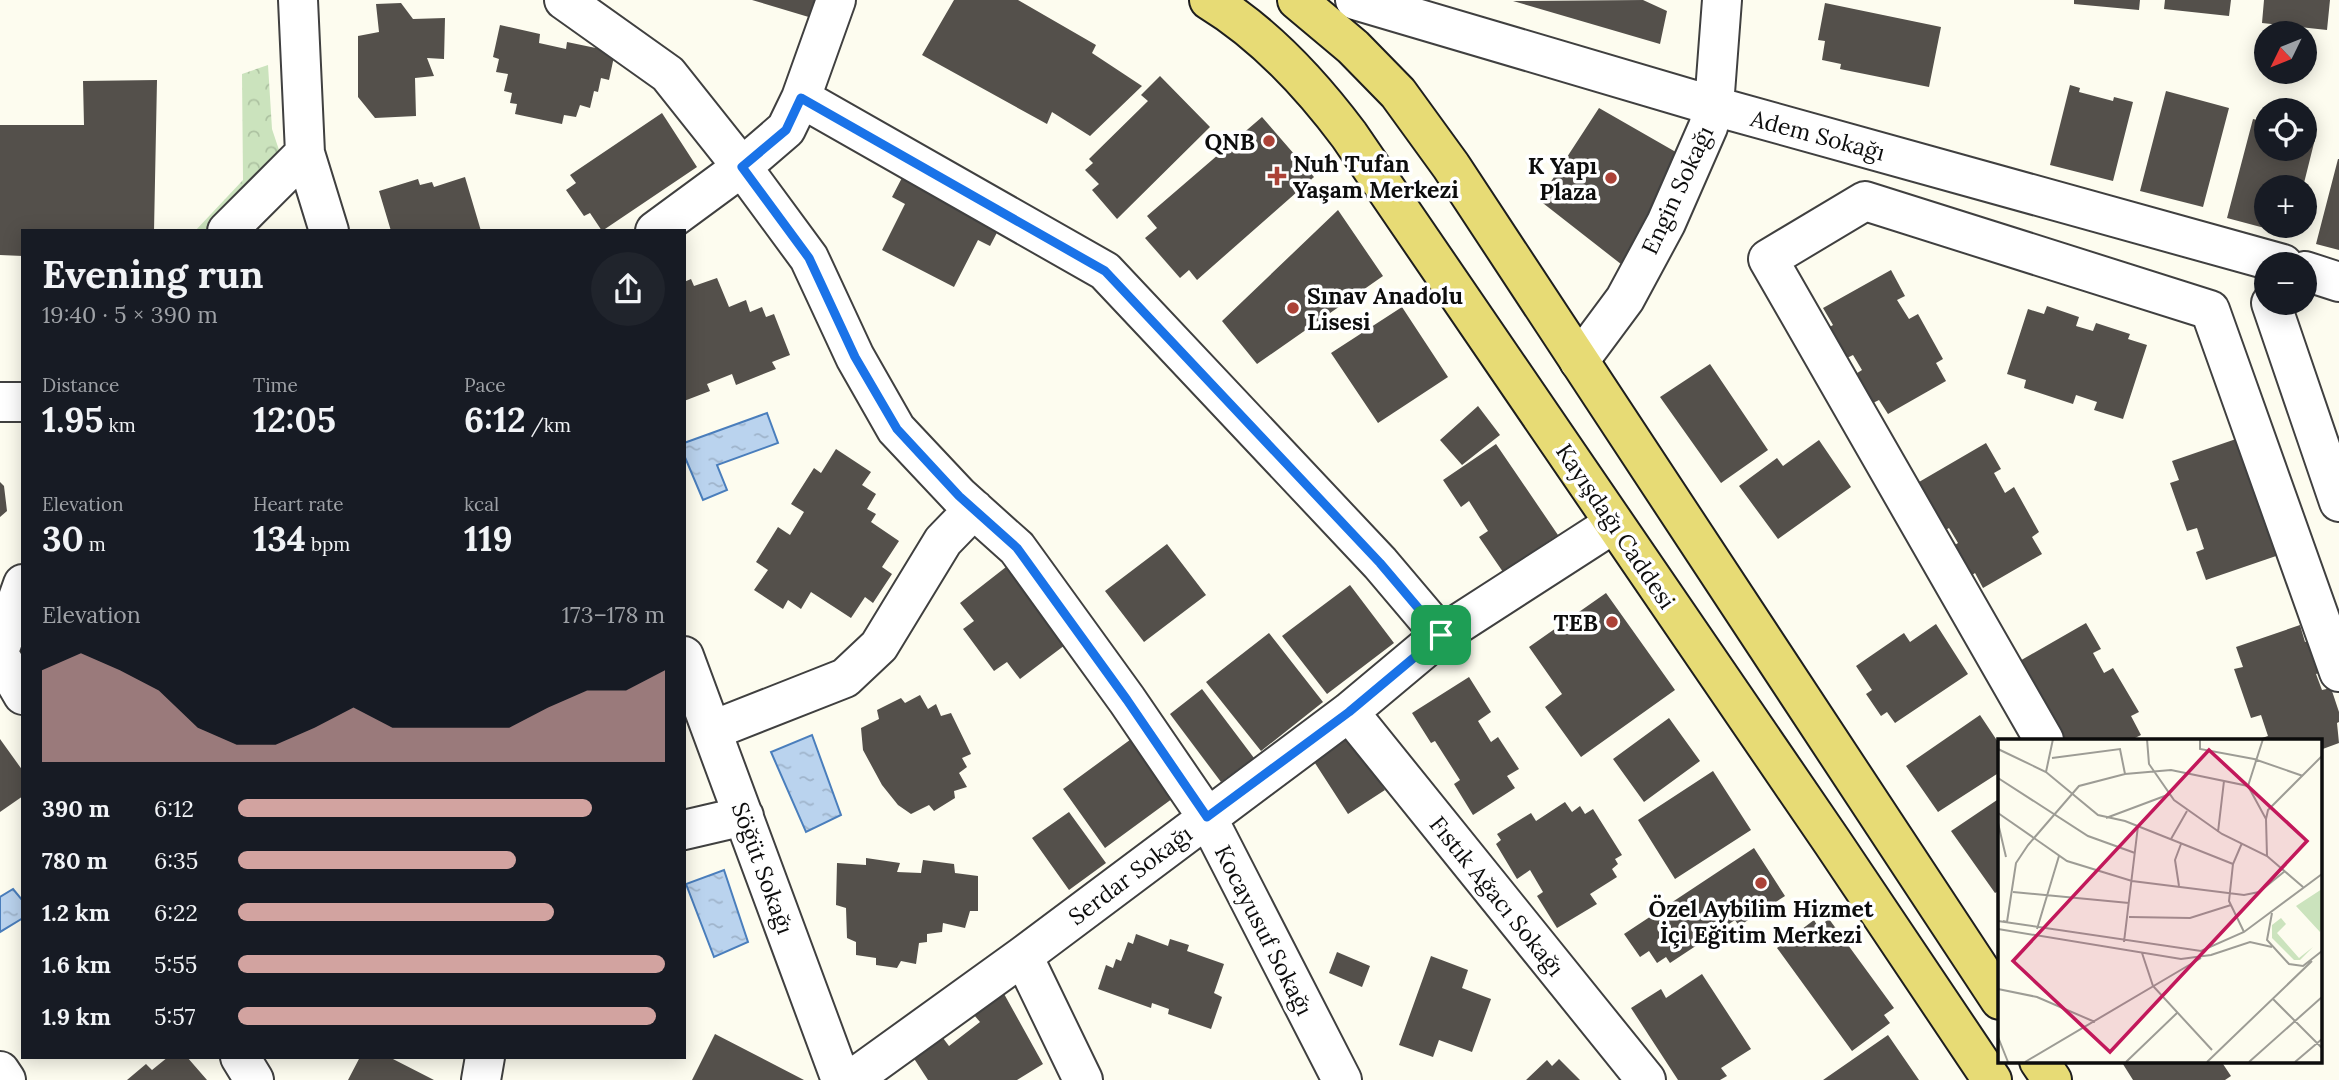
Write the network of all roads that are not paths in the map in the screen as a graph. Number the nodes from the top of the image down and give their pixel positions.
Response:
1 (298, 0) edge
2 (564, 0) edge
3 (836, 0) edge
4 (1209, 0) edge
5 (1297, 0) edge
6 (1355, 0) edge
7 (1722, 0) edge
8 (801, 98) junction
9 (1714, 106) junction
10 (305, 153) junction
11 (742, 167) junction
12 (229, 229) edge
13 (328, 229) edge
14 (658, 229) edge
15 (2254, 255) edge
16 (2317, 275) edge
17 (2339, 282) edge
18 (2275, 315) edge
19 (1579, 361) junction
20 (0, 402) edge
21 (21, 402) edge
22 (2339, 502) edge
23 (974, 509) junction
24 (1614, 524) junction
25 (21, 590) edge
26 (1441, 635) junction
27 (0, 649) edge
28 (0, 656) edge
29 (686, 661) edge
30 (2339, 672) edge
31 (21, 692) edge
32 (1349, 712) junction
33 (713, 730) junction
34 (2043, 739) edge
35 (744, 816) junction
36 (1207, 817) junction
37 (686, 830) edge
38 (1023, 956) junction
39 (1998, 997) edge
40 (241, 1059) edge
41 (2040, 1062) edge
42 (0, 1071) edge
43 (6, 1080) edge
44 (254, 1080) edge
45 (841, 1080) edge
46 (851, 1080) edge
47 (1083, 1080) edge
48 (1342, 1080) edge
49 (1646, 1080) edge
50 (1992, 1080) edge
51 (2052, 1080) edge

1 - 10 street
2 - 11 street, Kocayusuf Sokağı
3 - 8 street
4 - 24 main road, Kayışdağı Caddesi
5 - 19 main road
6 - 9 street, Adem Sokağı
7 - 9 street, Engin Sokağı
8 - 11 street
8 - 26 street
9 - 15 street, Adem Sokağı
9 - 19 street, Engin Sokağı
10 - 12 street
10 - 13 street
11 - 14 street
11 - 23 street, Kocayusuf Sokağı
16 - 17 street
18 - 22 street
19 - 39 main road
20 - 21 street
23 - 33 street
23 - 36 street, Kocayusuf Sokağı
24 - 26 street, Serdar Sokağı
24 - 50 main road, Kayışdağı Caddesi
25 - 27 street
26 - 32 street, Serdar Sokağı
28 - 31 street
29 - 33 street, Söğüt Sokağı
30 - 34 street
32 - 36 street, Serdar Sokağı
32 - 49 street, Fıstık Ağacı Sokağı
33 - 35 street, Söğüt Sokağı
35 - 37 street
35 - 45 street, Söğüt Sokağı
36 - 38 street, Serdar Sokağı
36 - 48 street, Kocayusuf Sokağı
38 - 46 street, Serdar Sokağı
38 - 47 street
40 - 44 street
41 - 51 main road
42 - 43 street

